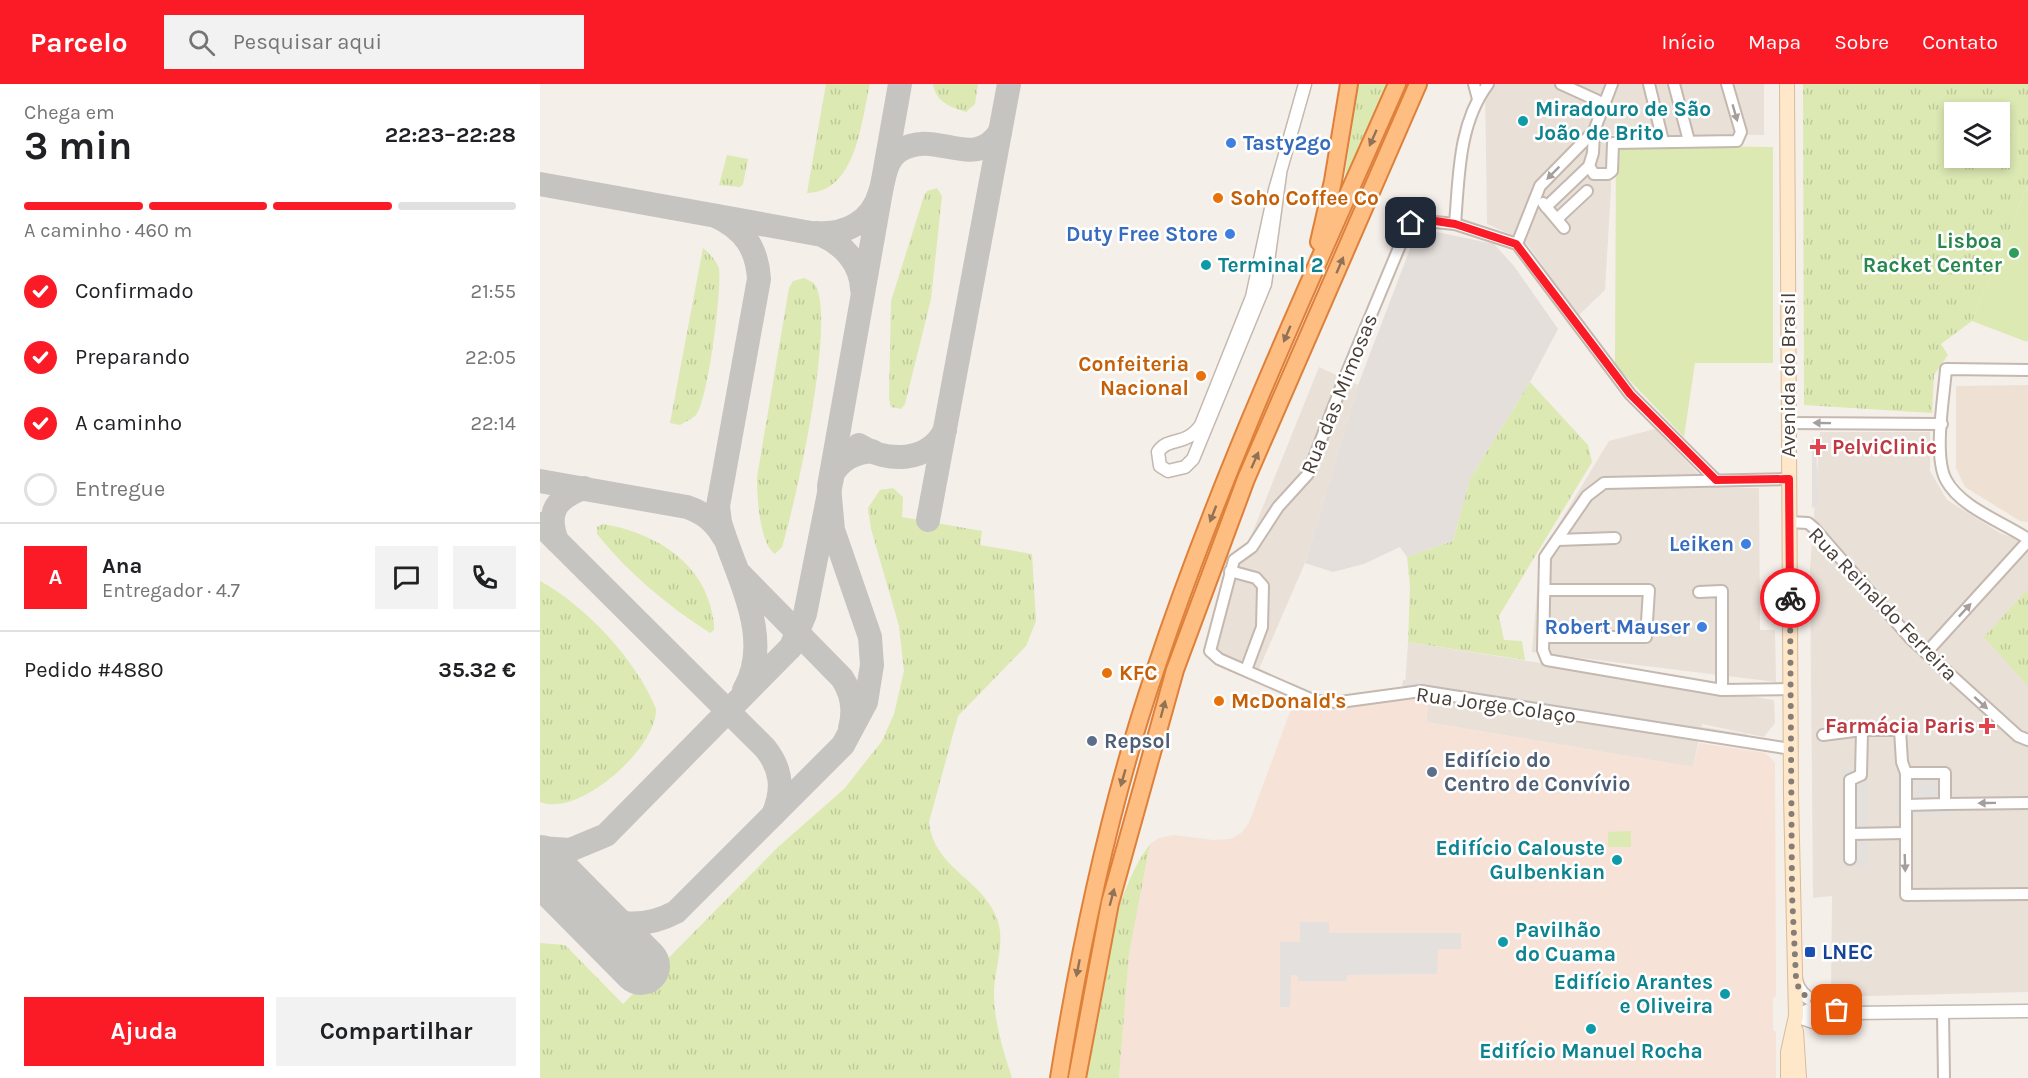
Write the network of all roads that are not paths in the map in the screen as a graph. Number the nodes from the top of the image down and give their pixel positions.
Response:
1 (1305, 84) edge
2 (1349, 84) edge
3 (1397, 84) edge
4 (1418, 84) edge
5 (1474, 84) edge
6 (1488, 84) edge
7 (1561, 84) edge
8 (1612, 84) edge
9 (1649, 84) edge
10 (1674, 84) edge
11 (1727, 84) edge
12 (1787, 84) edge
13 (1478, 99) junction
14 (1605, 104) junction
15 (1594, 132) junction
16 (1663, 141) junction
17 (1689, 141) junction
18 (1589, 166) junction
19 (1280, 174) junction
20 (1587, 191) dead end
21 (1535, 195) junction
22 (1546, 207) junction
23 (1455, 224) junction
24 (1516, 244) junction
25 (1310, 280) junction
26 (2028, 370) edge
27 (1789, 423) junction
28 (1942, 424) junction
29 (1173, 443) junction
30 (1178, 469) junction
31 (1789, 479) junction
32 (1716, 480) junction
33 (1789, 522) junction
34 (1615, 538) dead end
35 (1557, 540) junction
36 (2028, 540) edge
37 (1230, 571) junction
38 (1545, 590) junction
39 (1699, 592) dead end
40 (1544, 637) junction
41 (1926, 653) junction
42 (1211, 654) joint
43 (1246, 670) junction
44 (1790, 689) junction
45 (1722, 690) junction
46 (1862, 730) junction
47 (1823, 735) dead end
48 (2028, 740) edge
49 (1791, 750) junction
50 (1906, 774) junction
51 (2028, 803) edge
52 (1945, 804) junction
53 (1906, 805) junction
54 (1904, 832) junction
55 (1851, 834) junction
56 (1850, 859) dead end
57 (2028, 894) edge
58 (1796, 978) junction
59 (1837, 1010) junction
60 (2028, 1011) edge
61 (1942, 1012) junction
62 (1850, 1013) junction
63 (1796, 1021) junction
64 (1059, 1078) edge
65 (1077, 1078) edge
66 (1788, 1078) edge
67 (1799, 1078) edge
68 (1944, 1078) edge

1 - 19 street
2 - 25 highway
3 -> 25 highway
65 -> 4 highway
5 - 13 street
6 - 13 street
7 - 14 street
8 - 14 street
9 - 16 street
10 - 17 street
11 -> 17 street
12 - 27 main road, Avenida do Brasil
13 - 23 street
14 - 15 street
15 - 18 street
15 -> 21 street
16 - 17 street
16 - 18 street
18 - 22 street
19 - 29 street
19 - 30 street
20 - 22 street
21 - 22 street
21 - 24 street
23 - 24 street
23 - 37 street, Rua das Mimosas
24 - 32 street
25 -> 64 highway
26 - 28 street
28 -> 27 street
27 - 31 main road, Avenida do Brasil
28 - 36 street
29 - 30 street
29 - 30 street
31 - 32 street
31 - 33 main road, Avenida do Brasil
32 - 35 street
33 - 41 street, Rua Reinaldo Ferreira
33 - 44 main road, Avenida do Brasil
34 - 35 street
35 - 38 street
41 -> 36 street
37 - 42 street, Rua das Mimosas
37 - 43 street
38 - 40 street
38 - 40 street
39 - 45 street
40 - 45 street
41 -> 48 street, Rua Reinaldo Ferreira
42 - 43 street, Rua Jorge Colaço
43 - 49 street, Rua Jorge Colaço
44 - 45 street
44 - 49 main road, Avenida do Brasil
46 - 47 street
46 - 50 street
46 - 55 street
49 - 58 main road, Avenida do Brasil
50 - 52 street
50 - 53 street
51 -> 52 street
52 - 53 street
53 - 54 street
54 - 55 street
54 -> 57 street
55 - 56 street
58 - 59 street
58 - 63 main road, Avenida do Brasil
59 - 62 street
59 - 63 street
60 - 61 street
61 - 62 street
61 - 68 street
62 - 63 street
63 - 66 main road, Avenida do Brasil
63 - 67 main road, Avenida do Brasil

